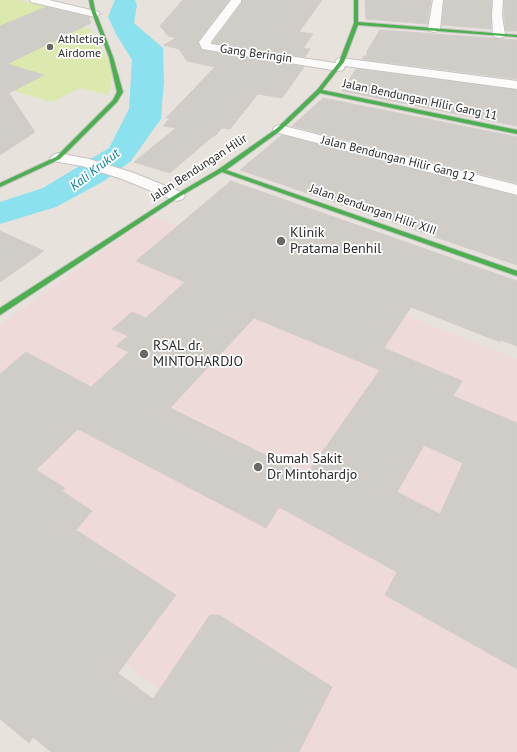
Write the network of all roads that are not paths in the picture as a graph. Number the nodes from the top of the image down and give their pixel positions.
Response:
1 (36, 0) edge
2 (91, 0) edge
3 (236, 0) edge
4 (356, 0) edge
5 (438, 0) edge
6 (498, 0) edge
7 (95, 14) junction
8 (356, 23) junction
9 (434, 29) junction
10 (500, 35) junction
11 (517, 36) edge
12 (340, 64) junction
13 (517, 85) edge
14 (319, 91) junction
15 (280, 129) junction
16 (517, 132) edge
17 (58, 158) junction
18 (221, 170) junction
19 (0, 185) edge
20 (517, 190) edge
21 (177, 196) junction
22 (517, 274) edge
23 (0, 312) edge

1 - 7 street
2 - 7 street
3 - 12 street, Gang Beringin
4 - 8 street, Jalan Bendungan Hilir
5 - 9 street
6 - 10 street
7 - 17 street
8 - 9 street
8 - 12 street, Jalan Bendungan Hilir
9 - 10 street
10 - 11 street
12 - 13 street
12 - 14 street, Jalan Bendungan Hilir
14 - 15 street, Jalan Bendungan Hilir
14 - 16 street, Jalan Bendungan Hilir Gang 11
15 - 18 street, Jalan Bendungan Hilir
15 - 20 street, Jalan Bendungan Hilir Gang 12
17 - 19 street
17 - 21 street
18 - 21 street, Jalan Bendungan Hilir
18 - 22 street, Jalan Bendungan Hilir XIII
21 - 23 street, Jalan Bendungan Hilir

